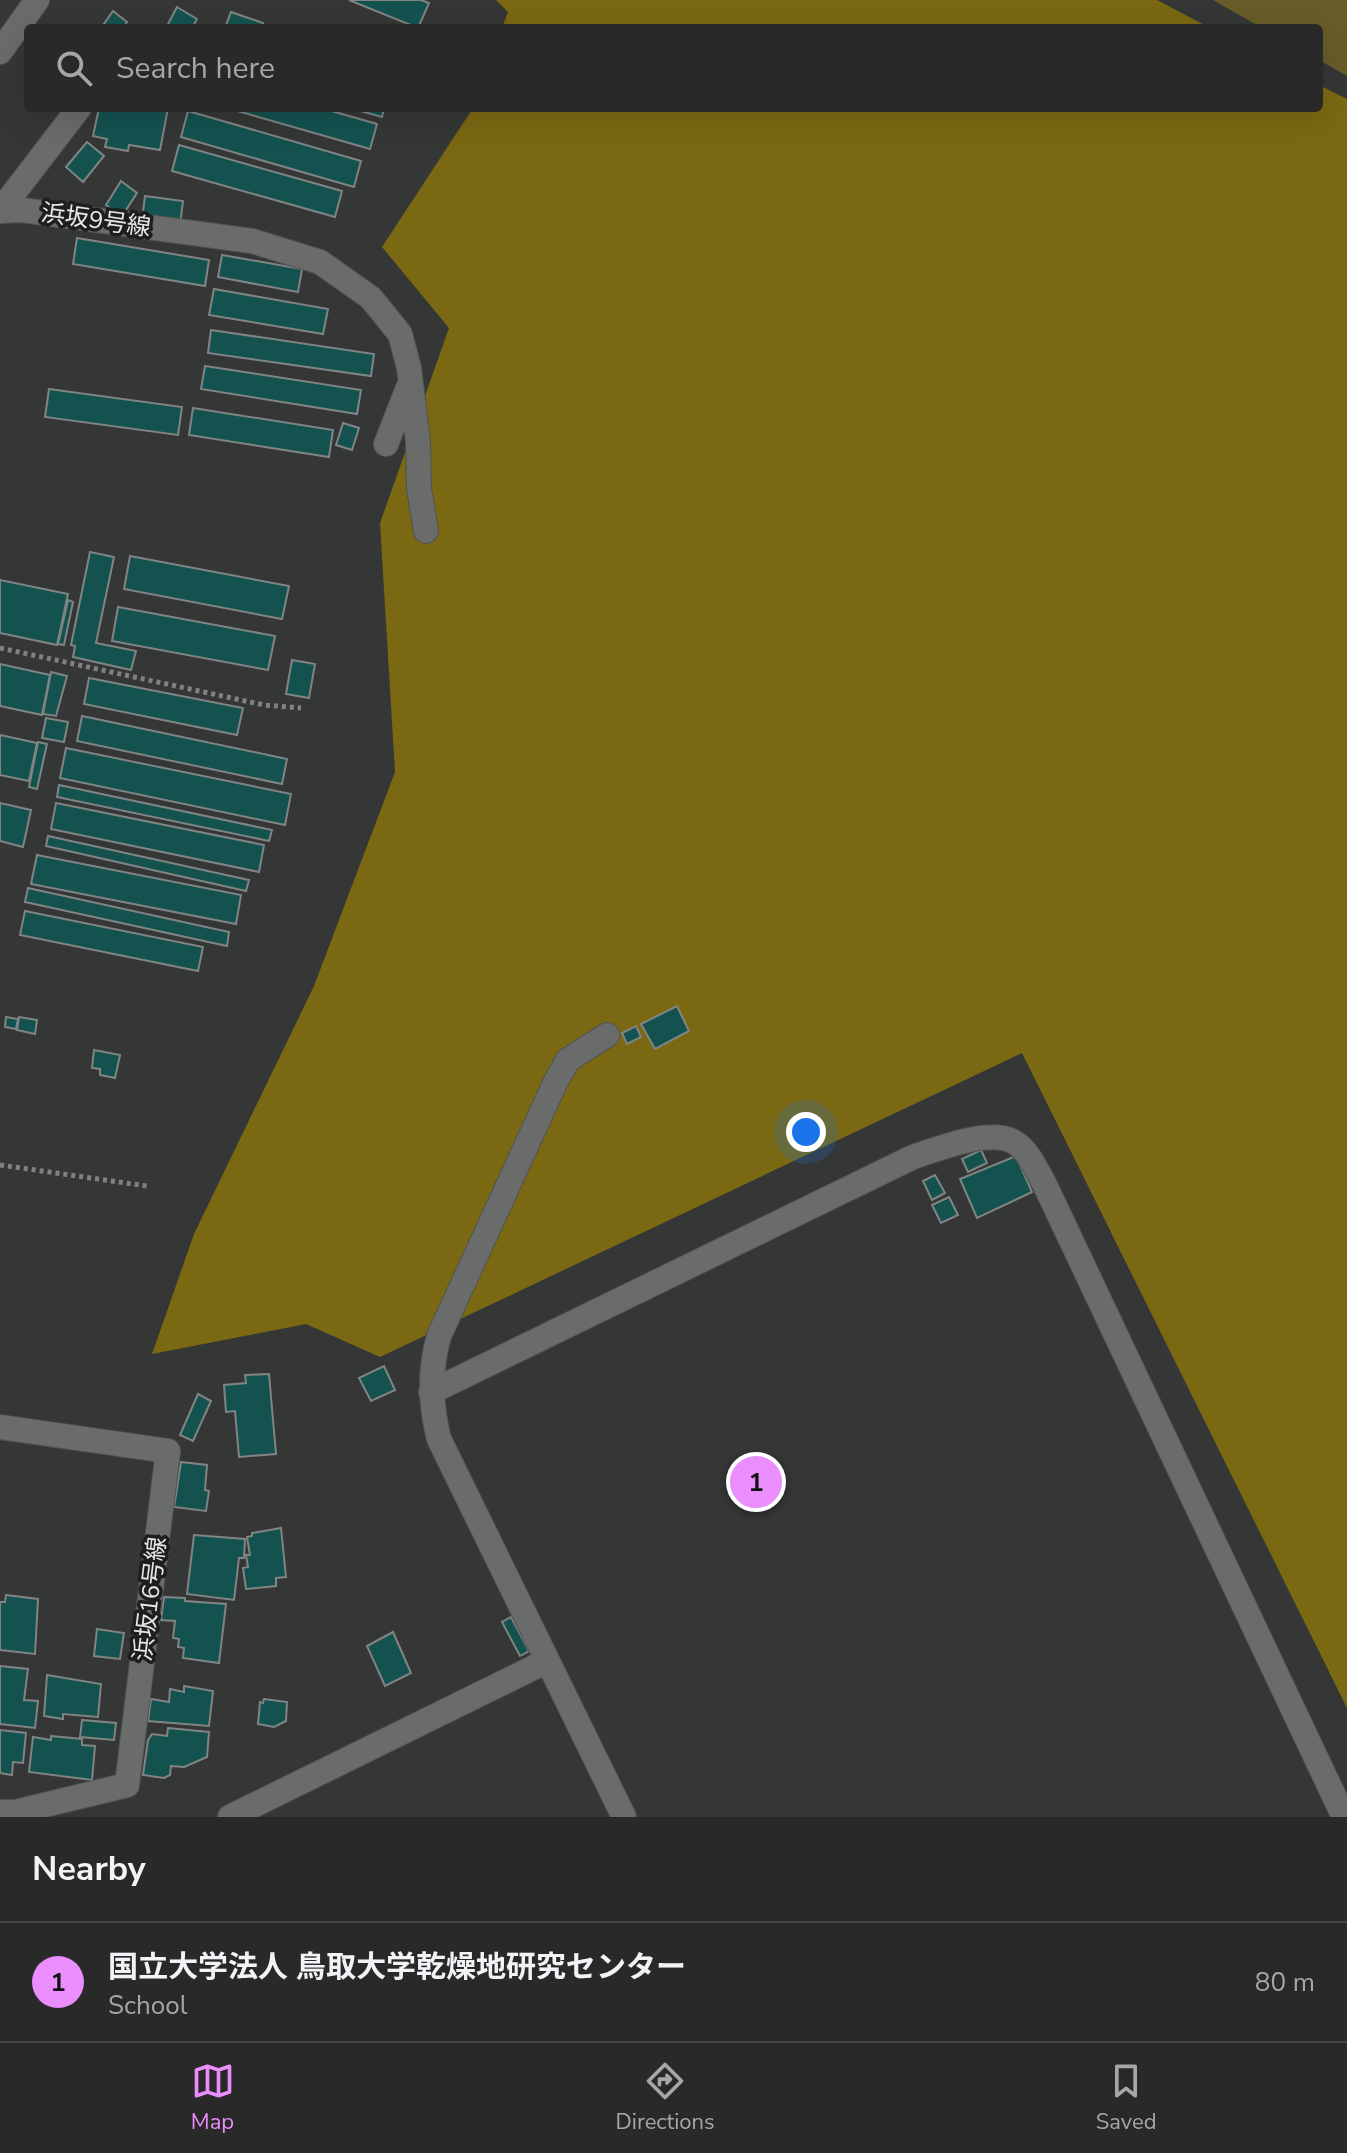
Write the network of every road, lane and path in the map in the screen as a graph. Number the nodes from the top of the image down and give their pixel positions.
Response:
1 (37, 0) edge
2 (0, 52) edge
3 (76, 112) edge
4 (0, 211) edge
5 (410, 385) junction
6 (386, 444) dead end
7 (426, 531) dead end
8 (0, 648) edge
9 (301, 708) dead end
10 (607, 1035) dead end
11 (0, 1165) edge
12 (147, 1186) dead end
13 (431, 1392) junction
14 (0, 1427) edge
15 (547, 1661) junction
16 (0, 1812) edge
17 (230, 1817) edge
18 (624, 1817) edge
19 (1344, 1817) edge

1 - 2 street
3 - 4 street
4 - 5 street, 浜坂9号線
5 - 6 street
5 - 7 street, 浜坂9号線
8 - 9 path
10 - 13 street
11 - 12 path
13 - 15 street
13 - 19 street
14 - 16 street, 浜坂16号線
15 - 17 street
15 - 18 street

